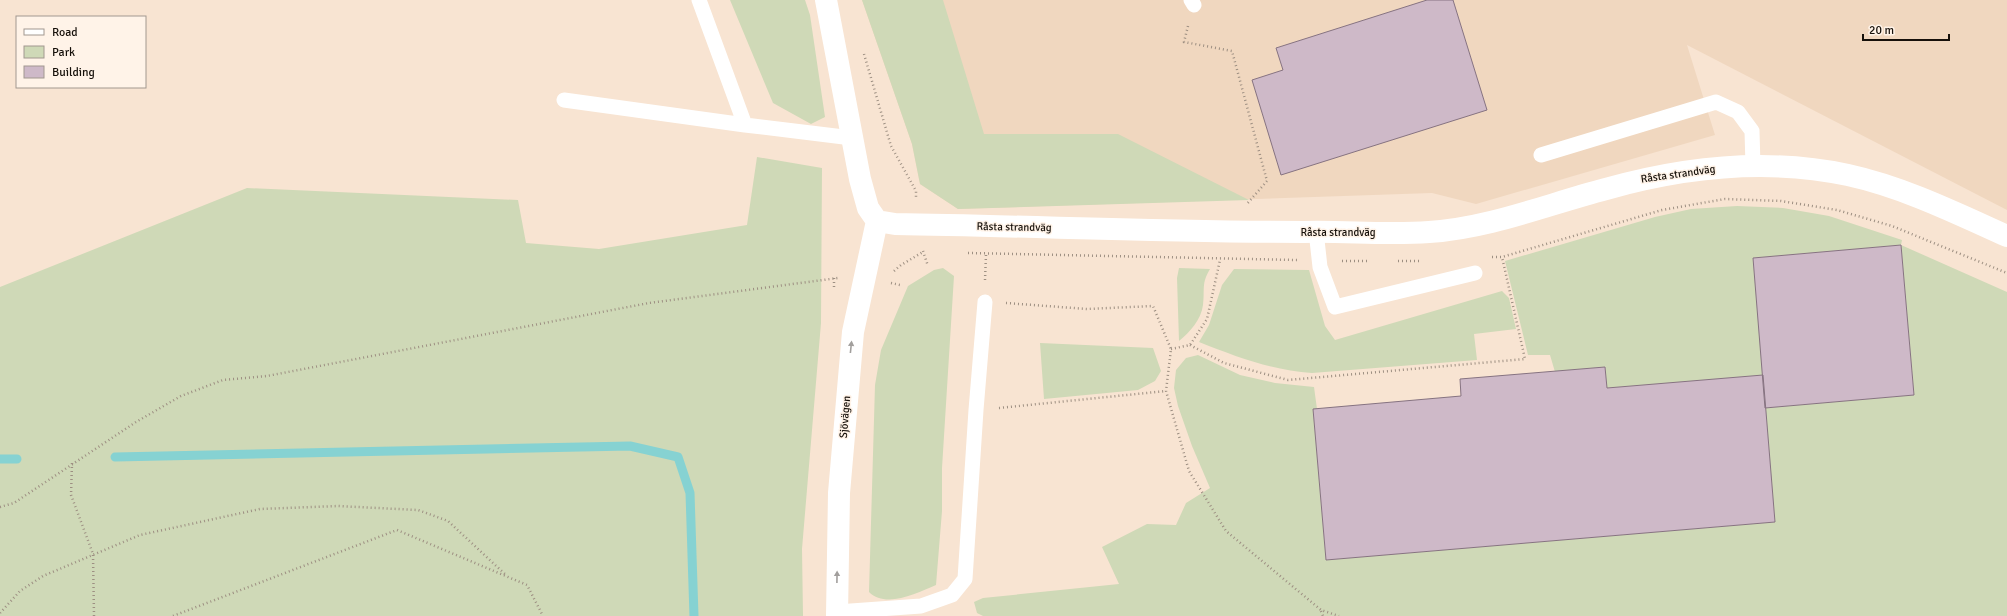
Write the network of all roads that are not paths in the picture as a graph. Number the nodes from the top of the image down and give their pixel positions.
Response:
1 (699, 0) edge
2 (826, 0) edge
3 (564, 100) dead end
4 (745, 125) junction
5 (852, 138) junction
6 (1541, 154) dead end
7 (1753, 166) junction
8 (877, 221) junction
9 (1316, 232) junction
10 (2007, 236) edge
11 (1475, 273) dead end
12 (985, 302) road end
13 (837, 614) edge

1 - 4 lane
2 - 5 street
3 - 4 lane
4 - 5 lane
5 - 8 street
6 - 7 lane
7 - 9 street, Råsta strandväg
7 - 10 street, Råsta strandväg
8 - 9 street, Råsta strandväg
13 -> 8 street, Sjövägen
9 - 11 lane
12 - 13 lane

